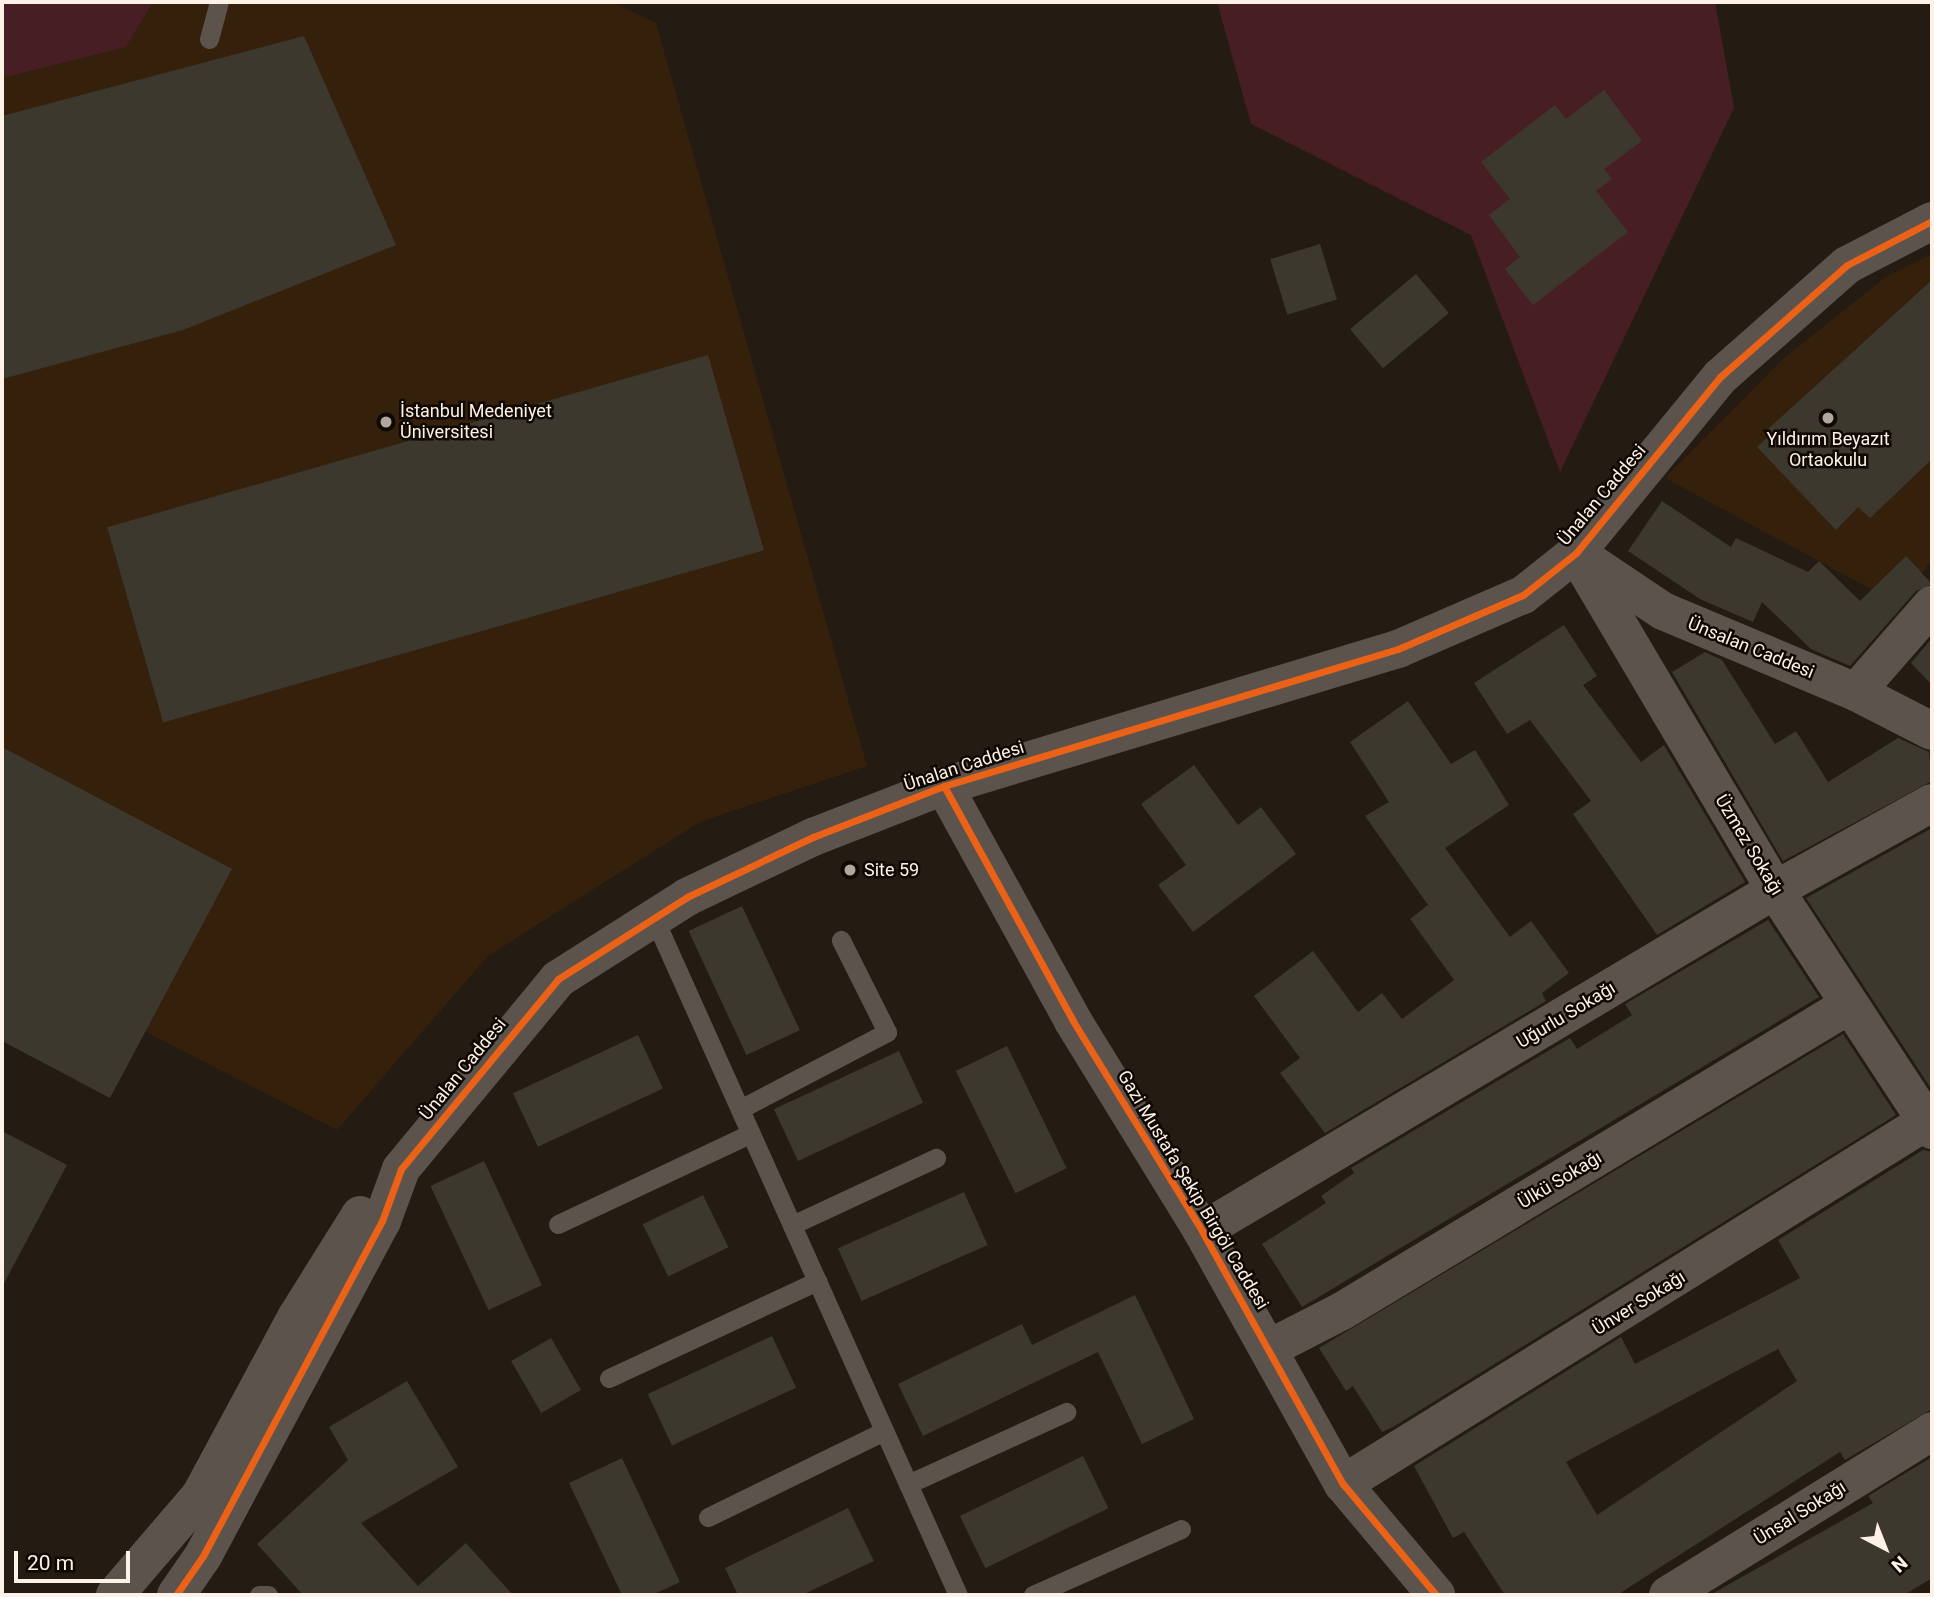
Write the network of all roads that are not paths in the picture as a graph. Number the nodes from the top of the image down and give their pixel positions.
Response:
1 (219, 2) edge
2 (209, 39) dead end
3 (1932, 221) edge
4 (1576, 553) junction
5 (1932, 606) edge
6 (1856, 692) junction
7 (1932, 731) edge
8 (944, 786) junction
9 (1932, 803) edge
10 (1775, 890) junction
11 (654, 918) junction
12 (841, 940) dead end
13 (1849, 1005) junction
14 (740, 1109) junction
15 (1930, 1123) edge
16 (751, 1133) junction
17 (936, 1158) dead end
18 (401, 1169) junction
19 (558, 1224) dead end
20 (792, 1225) junction
21 (1202, 1231) junction
22 (817, 1280) junction
23 (1268, 1349) junction
24 (609, 1378) dead end
25 (1066, 1412) dead end
26 (884, 1431) junction
27 (1932, 1431) edge
28 (908, 1484) junction
29 (1343, 1484) junction
30 (708, 1517) dead end
31 (1181, 1529) dead end
32 (115, 1595) edge
33 (176, 1595) edge
34 (259, 1595) edge
35 (268, 1595) edge
36 (958, 1595) edge
37 (1033, 1595) edge
38 (1436, 1595) edge
39 (1668, 1595) edge

1 - 2 lane
3 - 4 street, Ünalan Caddesi
4 - 6 street, Ünsalan Caddesi
4 - 8 street, Ünalan Caddesi
4 - 10 street, Üzmez Sokağı
5 - 6 street
6 - 7 street, Ünsalan Caddesi
8 - 11 street, Ünalan Caddesi
8 - 21 street, Gazi Mustafa Şekip Birgöl Caddesi
9 - 10 street, Uğurlu Sokağı
10 - 13 street, Üzmez Sokağı
10 - 21 street, Uğurlu Sokağı
11 - 14 lane
11 - 18 street, Ünalan Caddesi
12 - 14 lane
13 - 15 street, Üzmez Sokağı
13 - 23 street, Ülkü Sokağı
14 - 16 lane
15 - 29 street, Ünver Sokağı
16 - 19 lane
16 - 20 lane
17 - 20 lane
18 - 32 street
18 - 33 street, Ünalan Caddesi
20 - 22 lane
21 - 23 street, Gazi Mustafa Şekip Birgöl Caddesi
22 - 24 lane
22 - 26 lane
23 - 29 street, Gazi Mustafa Şekip Birgöl Caddesi
25 - 28 lane
26 - 28 lane
26 - 30 lane
27 - 39 street, Ünsal Sokağı
28 - 36 lane
29 - 38 street, Gazi Mustafa Şekip Birgöl Caddesi
31 - 37 lane
34 - 35 lane

